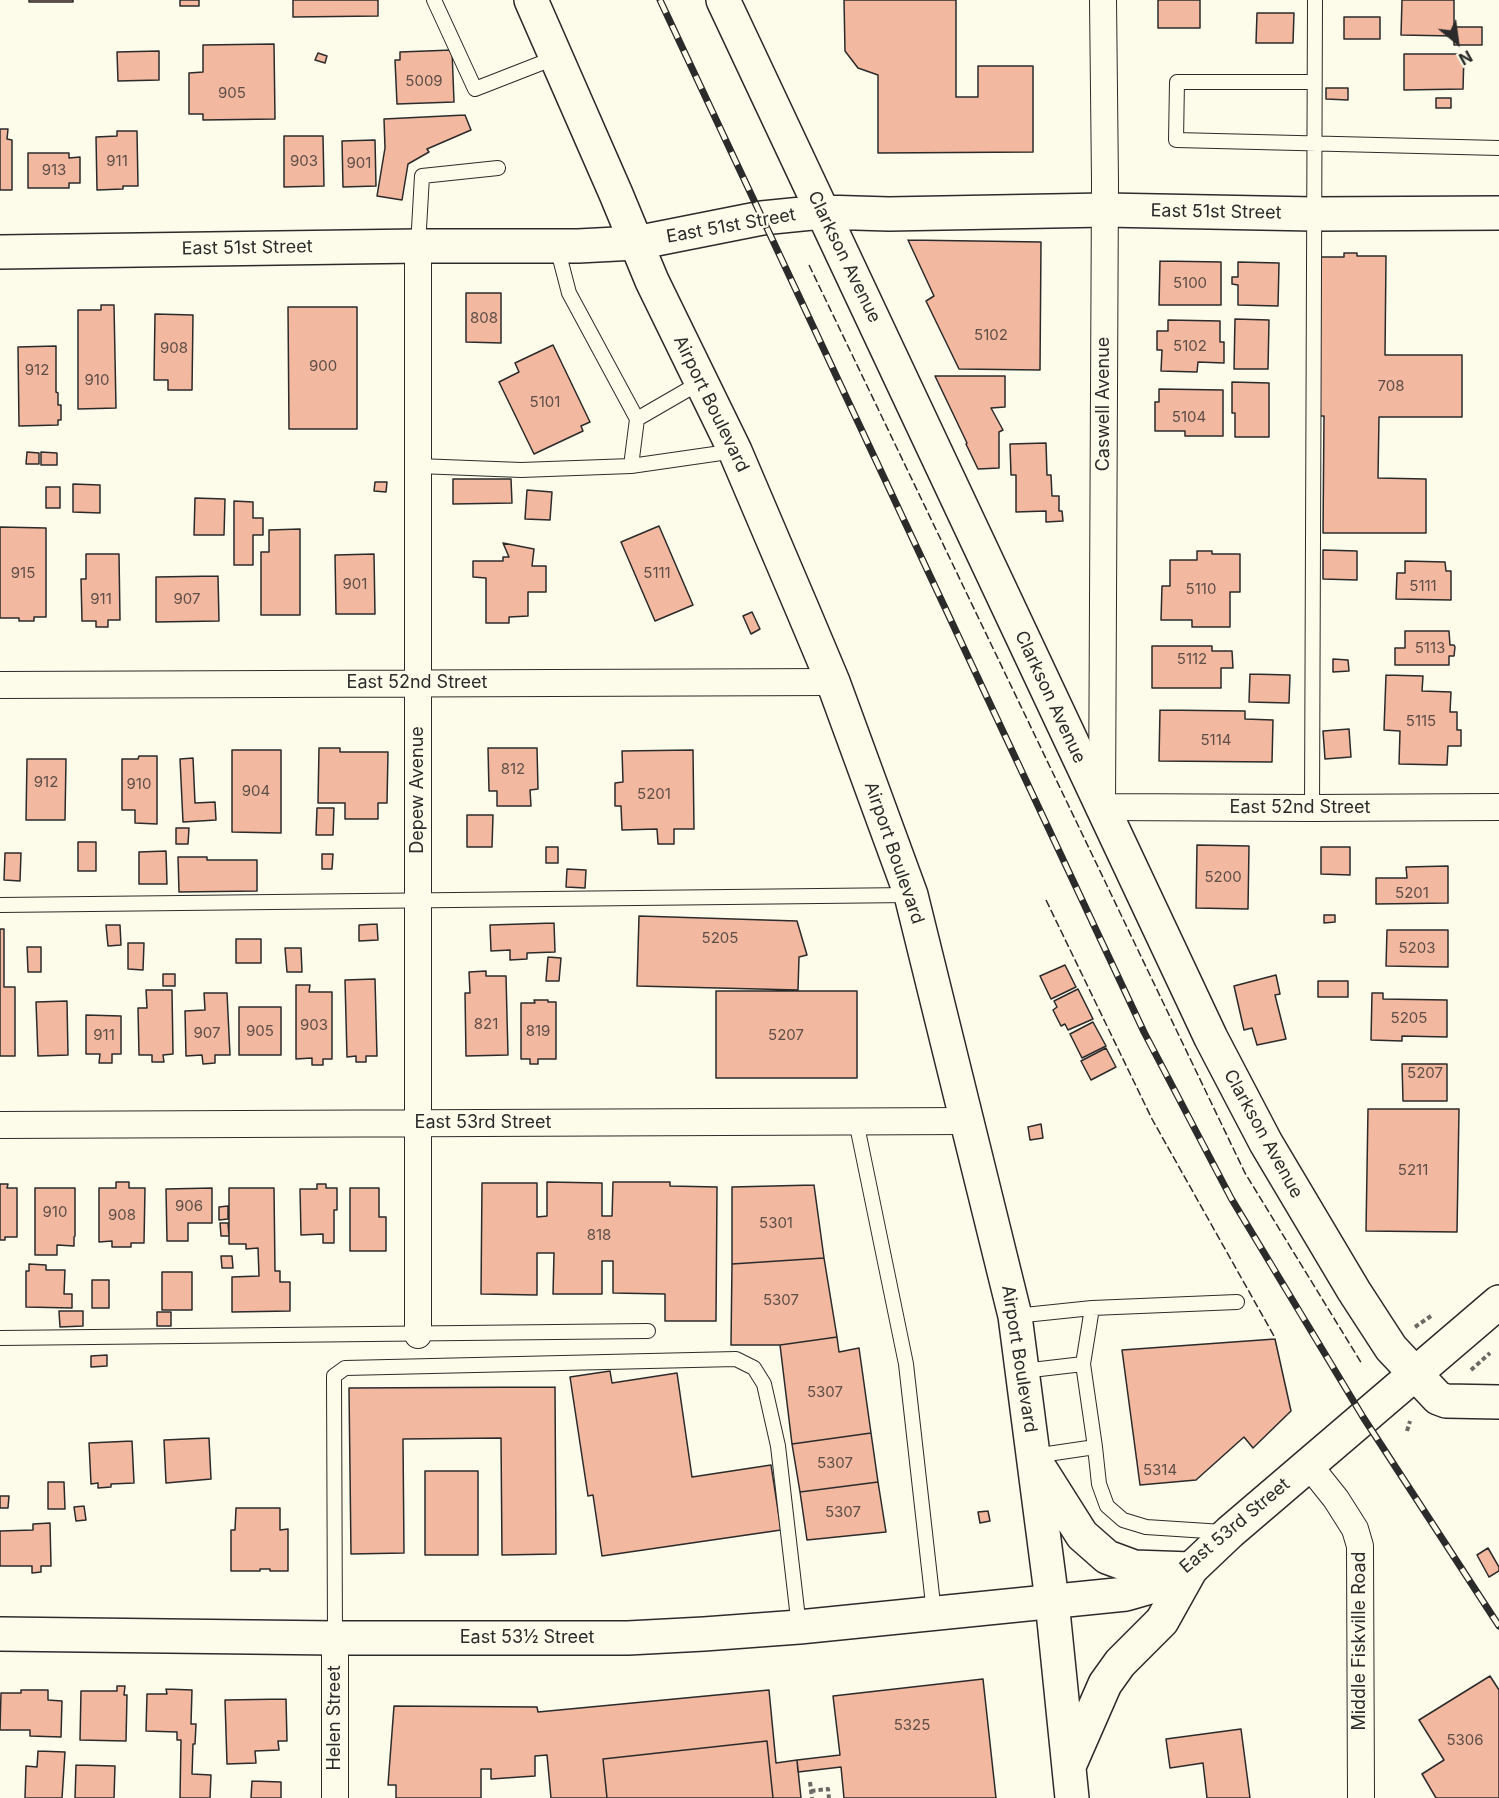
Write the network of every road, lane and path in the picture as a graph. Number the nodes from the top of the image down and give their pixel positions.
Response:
1 (434, 0) edge
2 (531, 0) edge
3 (723, 0) edge
4 (1104, 0) edge
5 (1315, 0) edge
6 (557, 57) junction
7 (1314, 82) junction
8 (1314, 143) junction
9 (1499, 148) edge
10 (498, 168) dead end
11 (1105, 210) junction
12 (822, 212) junction
13 (1499, 213) edge
14 (1314, 214) junction
15 (636, 243) junction
16 (418, 246) junction
17 (557, 247) junction
18 (0, 252) edge
19 (701, 382) junction
20 (636, 419) junction
21 (735, 451) junction
22 (418, 466) junction
23 (632, 466) junction
24 (833, 682) junction
25 (418, 683) junction
26 (0, 686) edge
27 (1102, 807) junction
28 (1499, 807) edge
29 (1312, 808) junction
30 (911, 895) junction
31 (418, 901) junction
32 (0, 905) edge
33 (856, 1121) junction
34 (966, 1121) junction
35 (418, 1123) junction
36 (0, 1125) edge
37 (1237, 1302) dead end
38 (1499, 1302) edge
39 (1092, 1308) junction
40 (1015, 1316) junction
41 (648, 1331) dead end
42 (418, 1335) junction
43 (0, 1338) edge
44 (1476, 1358) dead end
45 (1480, 1363) dead end
46 (1083, 1364) junction
47 (1023, 1371) junction
48 (1414, 1373) junction
49 (1499, 1402) edge
50 (1095, 1447) junction
51 (1034, 1458) junction
52 (1308, 1464) junction
53 (1230, 1532) junction
54 (1191, 1569) junction
55 (1052, 1601) junction
56 (934, 1613) junction
57 (800, 1627) junction
58 (0, 1634) edge
59 (335, 1638) junction
60 (810, 1782) dead end
61 (1070, 1782) edge
62 (811, 1791) junction
63 (335, 1798) edge
64 (812, 1798) edge
65 (829, 1798) edge
66 (1361, 1798) edge

1 - 6 lane
2 - 6 main road, Airport Boulevard
3 - 12 main road, Clarkson Avenue
4 - 11 street, Caswell Avenue
5 - 7 lane
6 - 15 main road, Airport Boulevard
7 - 8 lane
7 - 8 lane
8 - 9 lane
8 - 14 lane
10 - 16 lane
11 - 12 main road, East 51st Street
11 - 14 main road, East 51st Street
11 - 27 street, Caswell Avenue
12 - 15 main road, East 51st Street
12 - 27 main road, Clarkson Avenue
13 - 14 main road, East 51st Street
14 - 29 lane
15 - 17 main road, East 51st Street
15 - 19 main road, Airport Boulevard
16 - 17 main road, East 51st Street
16 - 18 main road, East 51st Street
16 - 22 street, Depew Avenue
17 - 20 lane
19 - 20 lane
19 - 21 main road, Airport Boulevard
20 - 23 lane
21 - 23 lane
21 - 24 main road, Airport Boulevard
22 - 23 lane
22 - 25 street, Depew Avenue
24 - 25 street, East 52nd Street
24 - 30 main road, Airport Boulevard
25 - 26 street, East 52nd Street
25 - 31 street, Depew Avenue
27 - 29 street, East 52nd Street
27 - 48 main road, Clarkson Avenue
28 - 29 street, East 52nd Street
30 - 31 lane
30 - 34 main road, Airport Boulevard
31 - 32 lane
31 - 35 street, Depew Avenue
33 - 34 street, East 53rd Street
33 - 35 street, East 53rd Street
33 - 56 lane
34 - 40 main road, Airport Boulevard
35 - 36 street, East 53rd Street
35 - 42 street, Depew Avenue
37 - 39 lane
38 - 48 main road, East 53rd Street
39 - 40 lane
39 - 46 lane
40 - 47 main road, Airport Boulevard
41 - 42 lane
42 - 43 lane
44 - 45 path
46 - 47 lane
46 - 50 lane
47 - 51 main road, Airport Boulevard
48 - 49 main road
48 - 52 main road, East 53rd Street
50 - 51 lane
50 - 53 lane
51 - 54 main road
51 - 55 main road, Airport Boulevard
52 - 53 main road, East 53rd Street
52 - 66 street, Middle Fiskville Road
53 - 54 main road, East 53rd Street
54 - 55 main road, East 53rd Street
54 - 61 main road
55 - 56 main road, East 53½ Street
55 - 61 main road, Airport Boulevard
56 - 57 main road, East 53½ Street
57 - 59 main road, East 53½ Street
57 - 59 lane
58 - 59 main road, East 53½ Street
59 - 63 street, Helen Street
60 - 62 path
62 - 64 path
62 - 65 path

